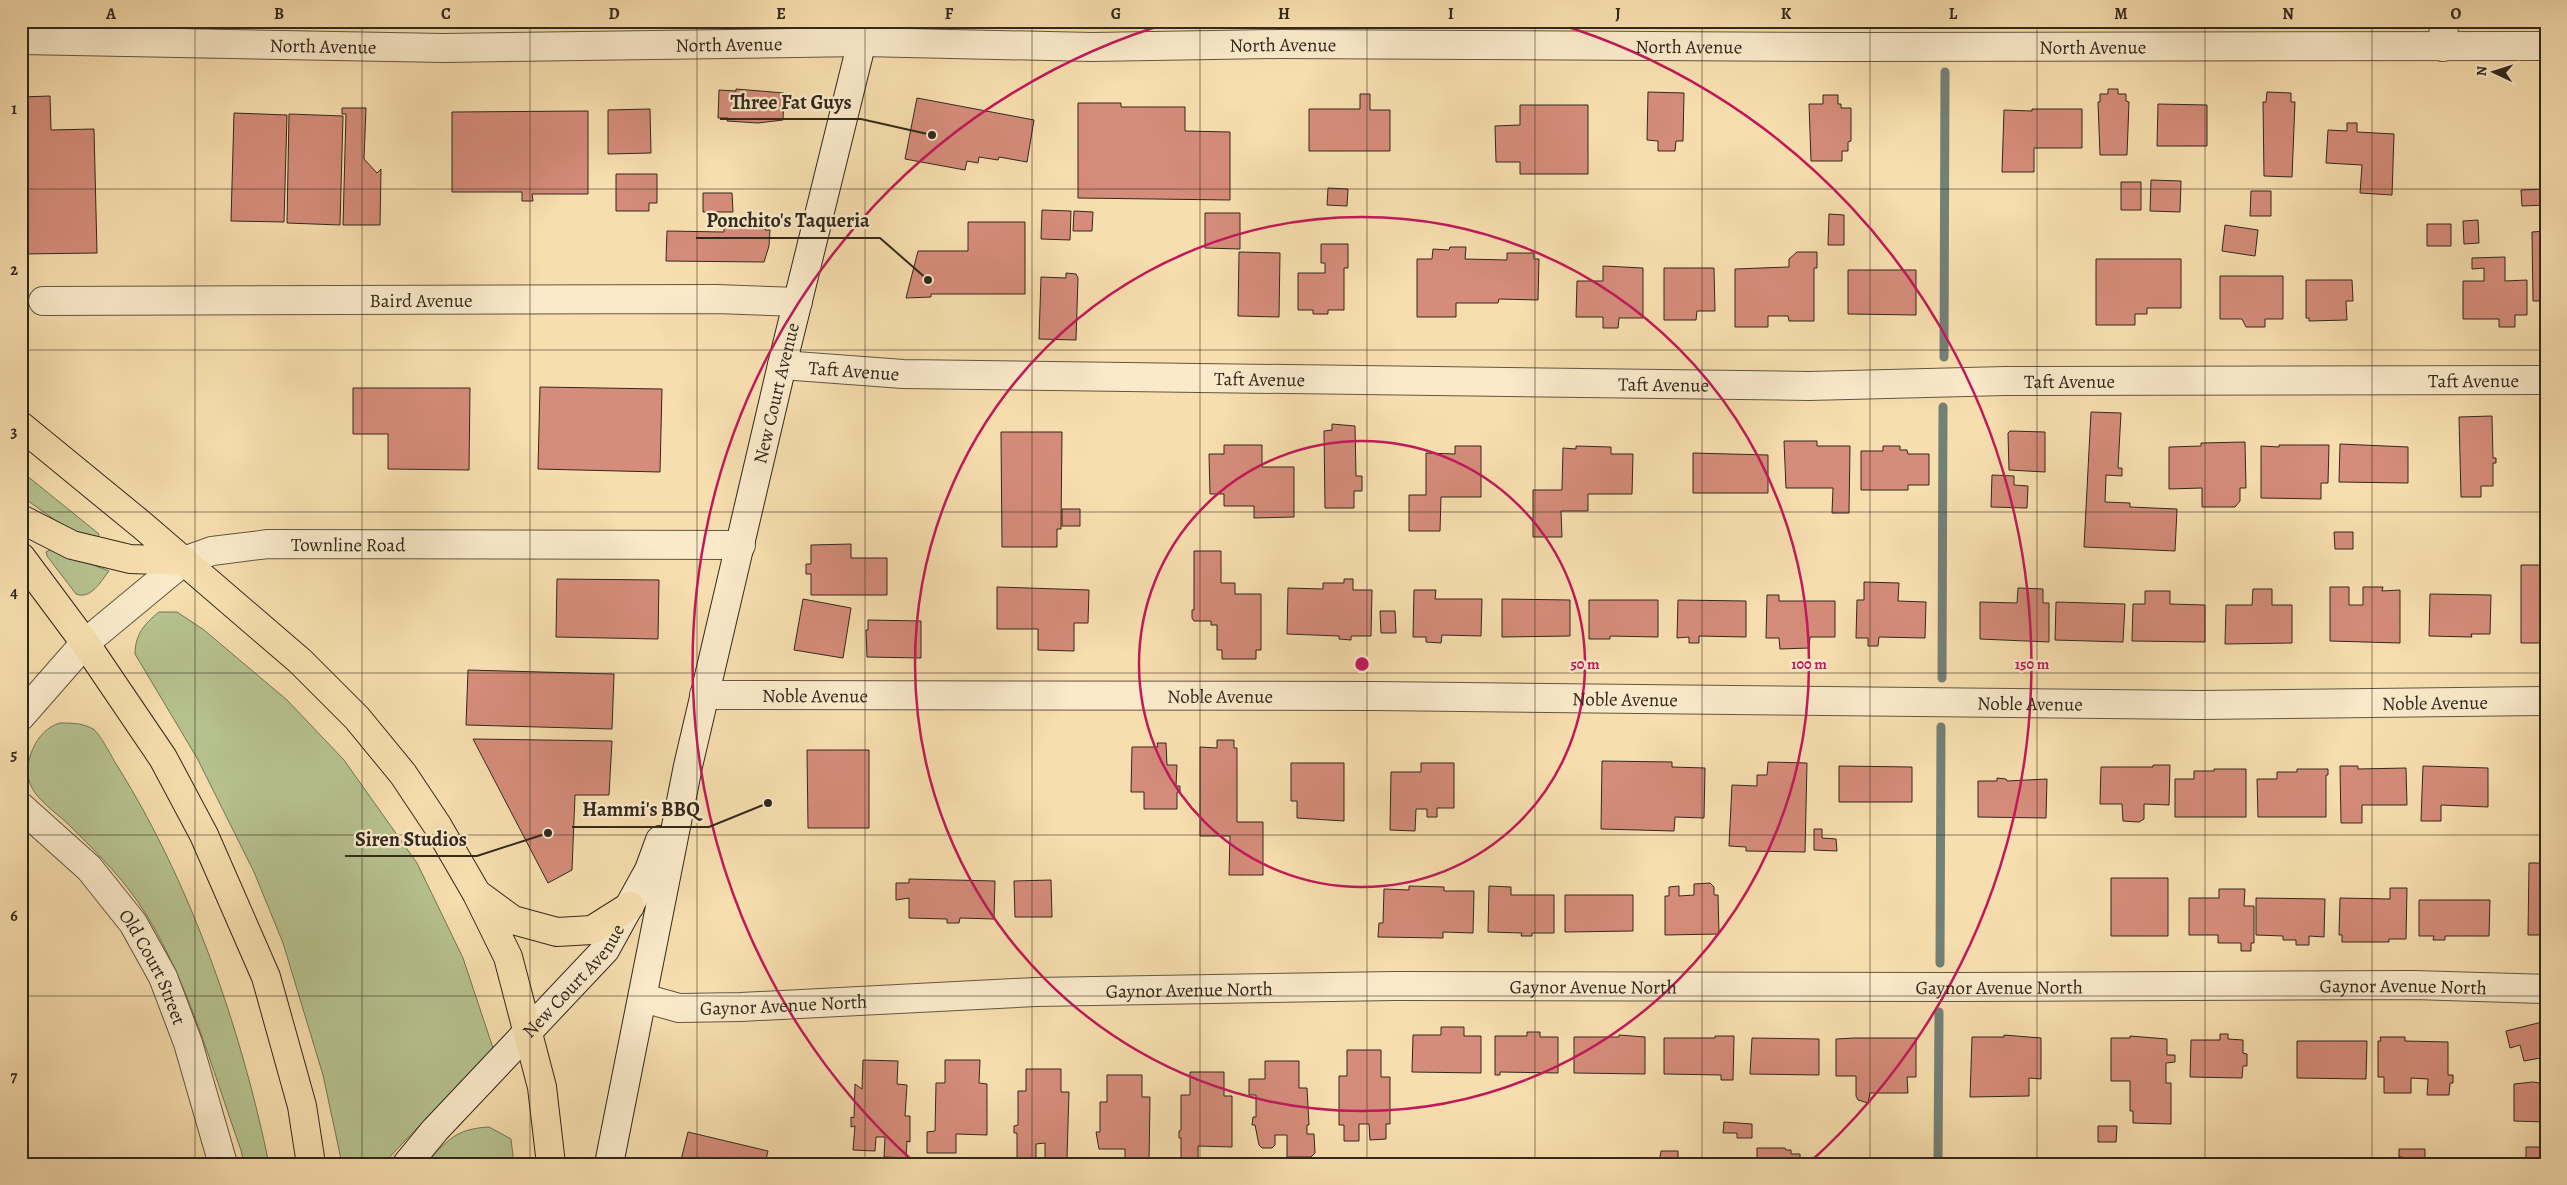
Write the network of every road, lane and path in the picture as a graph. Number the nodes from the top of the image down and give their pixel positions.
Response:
1 (865, 32) edge
2 (2444, 34) edge
3 (21, 40) edge
4 (2546, 46) edge
5 (43, 301) dead end
6 (798, 302) junction
7 (782, 365) junction
8 (2546, 380) edge
9 (21, 426) edge
10 (21, 518) edge
11 (740, 546) junction
12 (21, 557) edge
13 (184, 560) junction
14 (85, 643) junction
15 (704, 695) junction
16 (2546, 701) edge
17 (21, 716) edge
18 (688, 766) junction
19 (21, 807) edge
20 (477, 894) junction
21 (630, 906) junction
22 (2546, 989) edge
23 (643, 998) junction
24 (528, 1034) junction
25 (223, 1164) edge
26 (311, 1164) edge
27 (407, 1164) edge
28 (551, 1164) edge
29 (609, 1164) edge

1 - 2 street, North Avenue
1 - 3 street, North Avenue
1 - 6 street, New Court Avenue
2 - 4 street, North Avenue
5 - 6 street, Baird Avenue
6 - 7 street, New Court Avenue
7 - 8 street, Taft Avenue
7 - 11 street, New Court Avenue
9 - 13 main road
10 - 13 main road
11 - 13 street, Townline Road
11 - 15 street, New Court Avenue
12 - 14 main road
13 - 14 street, Townline Road
13 - 20 main road
14 - 17 street, Townline Road
14 - 26 main road
15 - 16 street, Noble Avenue
15 - 18 street, New Court Avenue
18 - 21 street, New Court Avenue
18 - 23 street, New Court Avenue
19 - 25 street, Old Court Street
20 - 21 main road
20 - 24 main road
21 - 24 street, New Court Avenue
22 - 23 street, Gaynor Avenue North
23 - 29 street, New Court Avenue
24 - 27 street, New Court Avenue
24 - 28 main road

